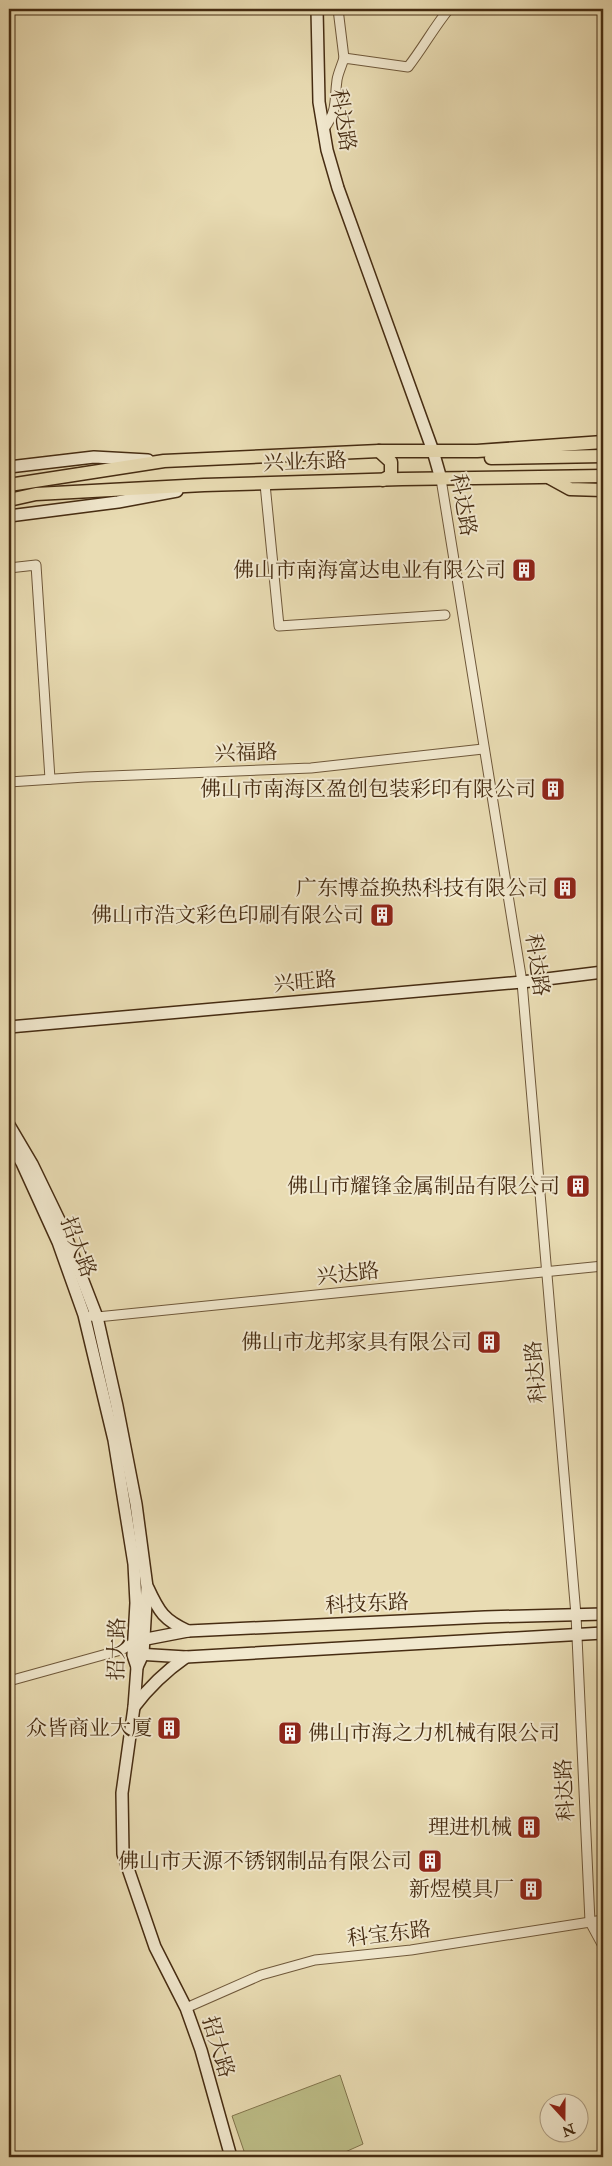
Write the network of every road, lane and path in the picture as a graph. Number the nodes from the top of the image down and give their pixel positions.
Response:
1 (316, 9) edge
2 (338, 9) edge
3 (449, 9) edge
4 (344, 58) junction
5 (324, 129) junction
6 (603, 442) edge
7 (379, 451) junction
8 (433, 451) junction
9 (477, 451) junction
10 (603, 456) edge
11 (164, 461) junction
12 (9, 467) edge
13 (603, 476) edge
14 (550, 478) junction
15 (441, 479) junction
16 (383, 480) junction
17 (9, 484) edge
18 (264, 484) junction
19 (204, 486) junction
20 (603, 490) edge
21 (9, 500) edge
22 (9, 516) edge
23 (9, 568) edge
24 (446, 615) dead end
25 (483, 749) junction
26 (50, 779) junction
27 (9, 782) edge
28 (603, 972) edge
29 (522, 982) junction
30 (9, 1027) edge
31 (9, 1125) edge
32 (9, 1141) edge
33 (603, 1266) edge
34 (545, 1271) junction
35 (84, 1315) junction
36 (97, 1317) junction
37 (147, 1587) junction
38 (603, 1614) edge
39 (576, 1615) junction
40 (188, 1631) junction
41 (603, 1633) edge
42 (576, 1634) junction
43 (139, 1641) junction
44 (121, 1650) junction
45 (138, 1654) junction
46 (186, 1657) junction
47 (9, 1681) edge
48 (134, 1707) junction
49 (603, 1920) edge
50 (590, 1922) junction
51 (603, 1946) edge
52 (186, 2008) junction
53 (231, 2157) edge

1 - 5 main road, 科达路
2 - 4 street
3 - 4 street
4 - 5 street
5 - 8 main road, 科达路
6 - 9 main road
7 - 8 main road
7 - 11 main road
7 - 16 main road
8 - 9 main road
8 - 15 main road, 科达路
9 - 10 main road
11 - 12 main road
11 - 17 main road
13 - 14 main road, 兴业东路
14 - 15 main road, 兴业东路
14 - 20 main road
15 - 16 main road, 兴业东路
15 - 25 street, 科达路
16 - 18 main road, 兴业东路
18 - 19 main road, 兴业东路
18 - 24 street
19 - 21 main road, 兴业东路
19 - 22 main road
23 - 26 street
25 - 26 street, 兴福路
25 - 29 street, 科达路
26 - 27 street, 兴福路
28 - 29 main road, 兴旺路
29 - 30 main road, 兴旺路
29 - 34 street, 科达路
31 - 36 main road, 招大路
32 - 35 main road, 招大路
33 - 34 street, 兴达路
34 - 36 street, 兴达路
34 - 39 street, 科达路
35 - 36 street, 兴达路
35 - 43 main road, 招大路
36 - 37 main road, 招大路
37 - 40 main road
37 - 43 main road, 招大路
38 - 39 main road, 科技东路
39 - 40 main road, 科技东路
39 - 42 street, 科达路
40 - 43 main road, 科技东路
41 - 42 main road
42 - 46 main road
42 - 50 street, 科达路
43 - 44 street
43 - 45 main road, 招大路
44 - 45 street
44 - 47 street
45 - 46 main road
45 - 48 main road, 招大路
46 - 48 main road
48 - 52 main road, 招大路
49 - 50 street, 科宝东路
50 - 51 street, 科达路
50 - 52 street, 科宝东路
52 - 53 main road, 招大路

